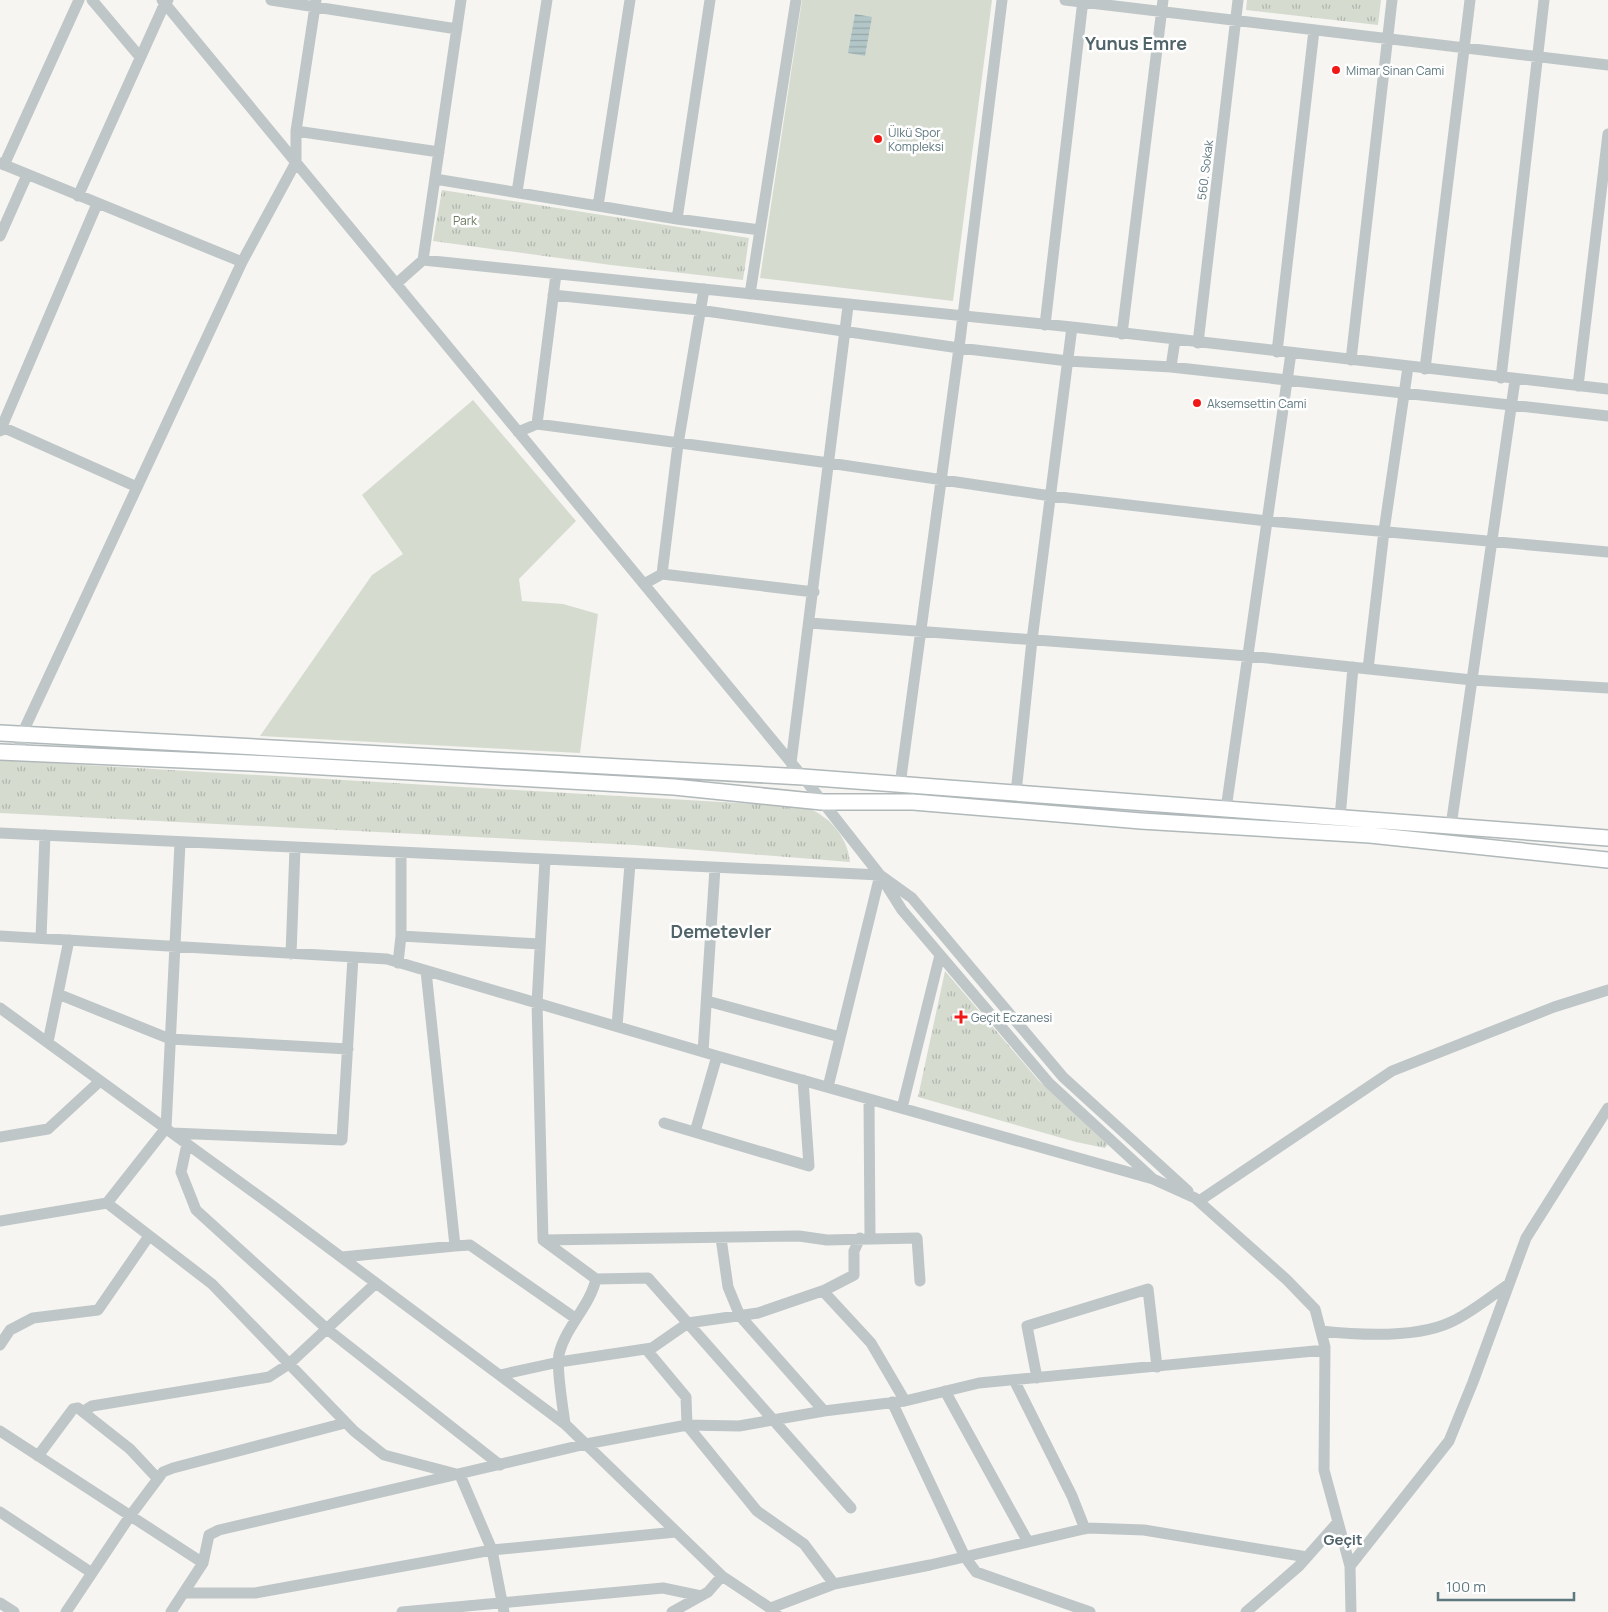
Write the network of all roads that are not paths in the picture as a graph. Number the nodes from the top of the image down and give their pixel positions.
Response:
1 (79, 0) edge
2 (92, 0) edge
3 (272, 0) edge
4 (461, 0) edge
5 (547, 0) edge
6 (630, 0) edge
7 (710, 0) edge
8 (796, 0) edge
9 (1002, 0) edge
10 (1065, 0) edge
11 (1238, 0) edge
12 (1392, 0) edge
13 (1470, 0) edge
14 (1544, 0) edge
15 (165, 1) edge
16 (1083, 1) edge
17 (315, 3) edge
18 (1162, 6) edge
19 (1236, 20) junction
20 (457, 29) junction
21 (1314, 30) junction
22 (1387, 38) junction
23 (1465, 47) junction
24 (1537, 55) junction
25 (140, 57) junction
26 (1608, 64) edge
27 (296, 131) junction
28 (1608, 134) edge
29 (439, 152) junction
30 (1607, 152) edge
31 (296, 162) junction
32 (2, 164) edge
33 (27, 174) junction
34 (435, 179) junction
35 (517, 192) junction
36 (78, 196) junction
37 (97, 204) junction
38 (598, 206) junction
39 (677, 218) junction
40 (760, 230) junction
41 (0, 236) edge
42 (424, 260) junction
43 (242, 262) junction
44 (556, 274) junction
45 (396, 284) junction
46 (704, 290) junction
47 (750, 294) junction
48 (553, 295) junction
49 (848, 306) junction
50 (699, 310) junction
51 (963, 316) junction
52 (1045, 325) junction
53 (1072, 327) junction
54 (845, 331) junction
55 (1122, 334) junction
56 (1175, 340) junction
57 (1198, 343) junction
58 (959, 348) junction
59 (1277, 352) junction
60 (1291, 353) junction
61 (1351, 360) junction
62 (1068, 361) junction
63 (1171, 367) junction
64 (1408, 367) junction
65 (1425, 369) junction
66 (1501, 378) junction
67 (1287, 379) junction
68 (1515, 380) junction
69 (1578, 386) junction
70 (1608, 389) edge
71 (1404, 393) junction
72 (1511, 404) junction
73 (1608, 416) edge
74 (537, 424) junction
75 (1, 428) edge
76 (518, 432) junction
77 (678, 444) junction
78 (829, 463) junction
79 (942, 481) junction
80 (137, 487) junction
81 (1051, 496) junction
82 (1267, 521) junction
83 (1384, 531) junction
84 (1492, 541) junction
85 (1608, 552) edge
86 (662, 574) junction
87 (644, 584) junction
88 (814, 592) junction
89 (810, 623) junction
90 (921, 632) junction
91 (1032, 640) junction
92 (1248, 656) junction
93 (1353, 667) junction
94 (1368, 669) junction
95 (1472, 680) junction
96 (1608, 688) edge
97 (0, 734) edge
98 (22, 734) junction
99 (0, 752) edge
100 (19, 752) junction
101 (791, 763) junction
102 (803, 777) junction
103 (900, 785) junction
104 (1016, 793) junction
105 (822, 802) junction
106 (1226, 809) junction
107 (1340, 818) junction
108 (1451, 826) junction
109 (0, 832) edge
110 (46, 835) junction
111 (1608, 836) edge
112 (180, 843) junction
113 (295, 848) junction
114 (401, 853) junction
115 (545, 860) junction
116 (1608, 860) edge
117 (630, 864) junction
118 (715, 868) junction
119 (880, 875) junction
120 (0, 936) edge
121 (401, 936) junction
122 (42, 938) junction
123 (69, 940) junction
124 (540, 944) junction
125 (175, 948) junction
126 (291, 954) junction
127 (940, 955) junction
128 (353, 957) junction
129 (398, 963) junction
130 (426, 971) junction
131 (1608, 990) edge
132 (58, 994) junction
133 (706, 1001) junction
134 (537, 1002) junction
135 (0, 1008) edge
136 (617, 1026) junction
137 (840, 1037) junction
138 (170, 1039) junction
139 (48, 1042) junction
140 (348, 1049) junction
141 (703, 1052) junction
142 (718, 1056) junction
143 (100, 1080) junction
144 (804, 1080) junction
145 (828, 1087) junction
146 (869, 1099) junction
147 (902, 1108) junction
148 (1608, 1108) edge
149 (664, 1123) dead end
150 (169, 1131) junction
151 (695, 1132) junction
152 (0, 1137) edge
153 (187, 1144) junction
154 (1153, 1179) junction
155 (1197, 1200) junction
156 (107, 1203) junction
157 (0, 1221) edge
158 (149, 1236) junction
159 (721, 1238) junction
160 (865, 1238) junction
161 (543, 1240) junction
162 (455, 1246) junction
163 (342, 1257) junction
164 (596, 1279) junction
165 (920, 1281) dead end
166 (376, 1283) junction
167 (1509, 1284) junction
168 (823, 1291) junction
169 (740, 1316) junction
170 (575, 1318) junction
171 (688, 1323) junction
172 (326, 1329) junction
173 (1321, 1332) junction
174 (0, 1344) edge
175 (646, 1349) junction
176 (1325, 1350) junction
177 (559, 1362) junction
178 (289, 1364) junction
179 (1157, 1367) junction
180 (500, 1375) junction
181 (1037, 1378) junction
182 (1014, 1380) junction
183 (946, 1391) junction
184 (905, 1401) junction
185 (892, 1402) junction
186 (84, 1411) junction
187 (824, 1411) junction
188 (774, 1421) junction
189 (345, 1423) junction
190 (565, 1424) junction
191 (686, 1425) junction
192 (0, 1431) edge
193 (586, 1444) junction
194 (38, 1456) junction
195 (500, 1465) junction
196 (460, 1475) junction
197 (158, 1479) junction
198 (851, 1508) dead end
199 (0, 1512) edge
200 (130, 1516) junction
201 (1338, 1522) junction
202 (1085, 1529) junction
203 (676, 1532) junction
204 (1028, 1542) junction
205 (492, 1550) junction
206 (965, 1557) junction
207 (1307, 1558) junction
208 (203, 1563) junction
209 (1350, 1566) junction
210 (92, 1573) junction
211 (722, 1576) junction
212 (834, 1584) junction
213 (184, 1593) junction
214 (701, 1596) junction
215 (0, 1603) edge
216 (503, 1607) edge
217 (774, 1610) edge
218 (14, 1612) edge
219 (66, 1612) edge
220 (171, 1612) edge
221 (402, 1612) edge
222 (672, 1612) edge
223 (1090, 1612) edge
224 (1246, 1612) edge
225 (1351, 1612) edge

1 - 32 street
2 - 25 street
3 - 17 street
4 - 20 street
5 - 35 street
6 - 38 street
7 - 39 street
8 - 40 street
9 - 51 street
10 - 16 street
11 - 19 street, 560. Sokak
12 - 22 street
13 - 23 street
14 - 24 street
15 - 25 street
15 - 31 street
16 - 18 street
16 - 52 street
17 - 20 street
17 - 27 street
18 - 19 street
18 - 55 street
19 - 21 street
19 - 57 street, 560. Sokak
20 - 29 street
21 - 22 street
21 - 59 street
22 - 23 street
22 - 61 street
23 - 24 street
23 - 65 street
24 - 26 street
24 - 66 street
25 - 36 street
27 - 29 street
27 - 31 street
28 - 30 street
29 - 34 street
30 - 69 street
31 - 43 street
31 - 45 street
32 - 33 street
33 - 36 street
33 - 41 street
34 - 35 street
34 - 42 street
35 - 38 street
36 - 37 street
37 - 43 street
37 - 75 street
38 - 39 street
39 - 40 street
40 - 47 street
42 - 44 street
42 - 45 street
43 - 80 street
44 - 46 street
44 - 48 street
45 - 76 street
46 - 47 street
46 - 50 street
47 - 49 street
48 - 50 street
48 - 74 street
49 - 51 street
49 - 54 street
50 - 54 street
50 - 77 street
51 - 52 street
51 - 58 street
52 - 53 street
53 - 55 street
53 - 62 street
54 - 58 street
54 - 78 street
55 - 56 street
56 - 57 street
56 - 63 street
57 - 59 street
58 - 62 street
58 - 79 street
59 - 60 street
60 - 61 street
60 - 67 street
61 - 64 street
62 - 63 street
62 - 81 street
63 - 67 street
64 - 65 street
64 - 71 street
65 - 66 street
66 - 68 street
67 - 71 street
67 - 82 street
68 - 69 street
68 - 72 street
69 - 70 street
71 - 72 street
71 - 83 street
72 - 73 street
72 - 84 street
74 - 76 street
74 - 77 street
75 - 80 street
76 - 87 street
77 - 78 street
77 - 86 street
78 - 79 street
78 - 88 street
79 - 81 street
79 - 90 street
80 - 98 street
81 - 82 street
81 - 91 street
82 - 83 street
82 - 92 street
83 - 84 street
83 - 94 street
84 - 85 street
84 - 95 street
86 - 87 street
86 - 88 street
87 - 101 street
88 - 89 street
89 - 90 street
89 - 101 street
90 - 91 street
90 - 103 street
91 - 92 street
91 - 104 street
92 - 93 street
92 - 106 street
93 - 94 street
93 - 107 street
94 - 95 street
95 - 96 street
95 - 108 street
97 - 98 main road
98 - 100 street
98 - 102 main road
99 - 100 main road
100 - 105 main road
101 - 102 street
102 - 103 main road
102 - 105 street
103 - 104 main road
104 - 106 main road
105 - 116 main road
105 - 119 street
106 - 107 main road
107 - 108 main road
108 - 111 main road
109 - 110 street
110 - 112 street
110 - 122 street
112 - 113 street
112 - 125 street
113 - 114 street
113 - 126 street
114 - 115 street
114 - 121 street
115 - 117 street
115 - 124 street
117 - 118 street
117 - 136 street
118 - 119 street
118 - 133 street
119 - 127 street
119 - 137 street
119 - 155 street
120 - 122 street
121 - 124 street
121 - 129 street
122 - 123 street
123 - 125 street
123 - 132 street
124 - 134 street
125 - 126 street
125 - 138 street
126 - 128 street
127 - 147 street
127 - 154 street
128 - 129 street
128 - 140 street
129 - 130 street
130 - 134 street
130 - 162 street
131 - 155 street
132 - 138 street
132 - 139 street
133 - 137 street
133 - 141 street
134 - 136 street
134 - 161 street
135 - 139 street
136 - 141 street
137 - 145 street
138 - 140 street
138 - 150 street
139 - 143 street
140 - 150 street
141 - 142 street
142 - 144 street
142 - 151 street
143 - 150 street
143 - 152 street
144 - 145 street
144 - 151 street
145 - 146 street
146 - 147 street
146 - 160 street
147 - 154 street
148 - 167 street
149 - 151 street
150 - 153 street
150 - 156 street
153 - 163 street
153 - 172 street
154 - 155 street
155 - 173 street
156 - 157 street
156 - 158 street
158 - 174 street
158 - 178 street
159 - 160 street
159 - 161 street
159 - 169 street
160 - 165 street
160 - 168 street
161 - 164 street
162 - 163 street
162 - 170 street
163 - 166 street
164 - 170 street
164 - 171 street
166 - 172 street
166 - 180 street
167 - 173 street
167 - 209 street
168 - 169 street
168 - 184 street
169 - 171 street
169 - 187 street
170 - 177 street
171 - 175 street
171 - 188 street
172 - 178 street
172 - 195 street
173 - 176 street
175 - 177 street
175 - 191 street
176 - 179 street
176 - 201 street
177 - 180 street
177 - 190 street
178 - 186 street
178 - 189 street
179 - 181 street
179 - 181 street
180 - 190 street
181 - 182 street
182 - 183 street
182 - 202 street
183 - 184 street
183 - 204 street
184 - 185 street
185 - 187 street
185 - 206 street
186 - 194 street
186 - 197 street
187 - 188 street
188 - 191 street
188 - 198 street
189 - 196 street
189 - 197 street
190 - 193 street
191 - 193 street
191 - 212 street
192 - 194 street
193 - 195 street
193 - 203 street
194 - 200 street
195 - 196 street
196 - 205 street
196 - 208 street
197 - 200 street
199 - 210 street
200 - 208 street
200 - 210 street
201 - 207 street
201 - 209 street
202 - 204 street
202 - 207 street
203 - 205 street
203 - 211 street
204 - 206 street
205 - 213 street
205 - 216 street
206 - 212 street
206 - 223 street
207 - 224 street
208 - 213 street
209 - 225 street
210 - 219 street
211 - 214 street
211 - 217 street
212 - 217 street
213 - 220 street
214 - 216 street
214 - 222 street
215 - 218 street
216 - 221 street

